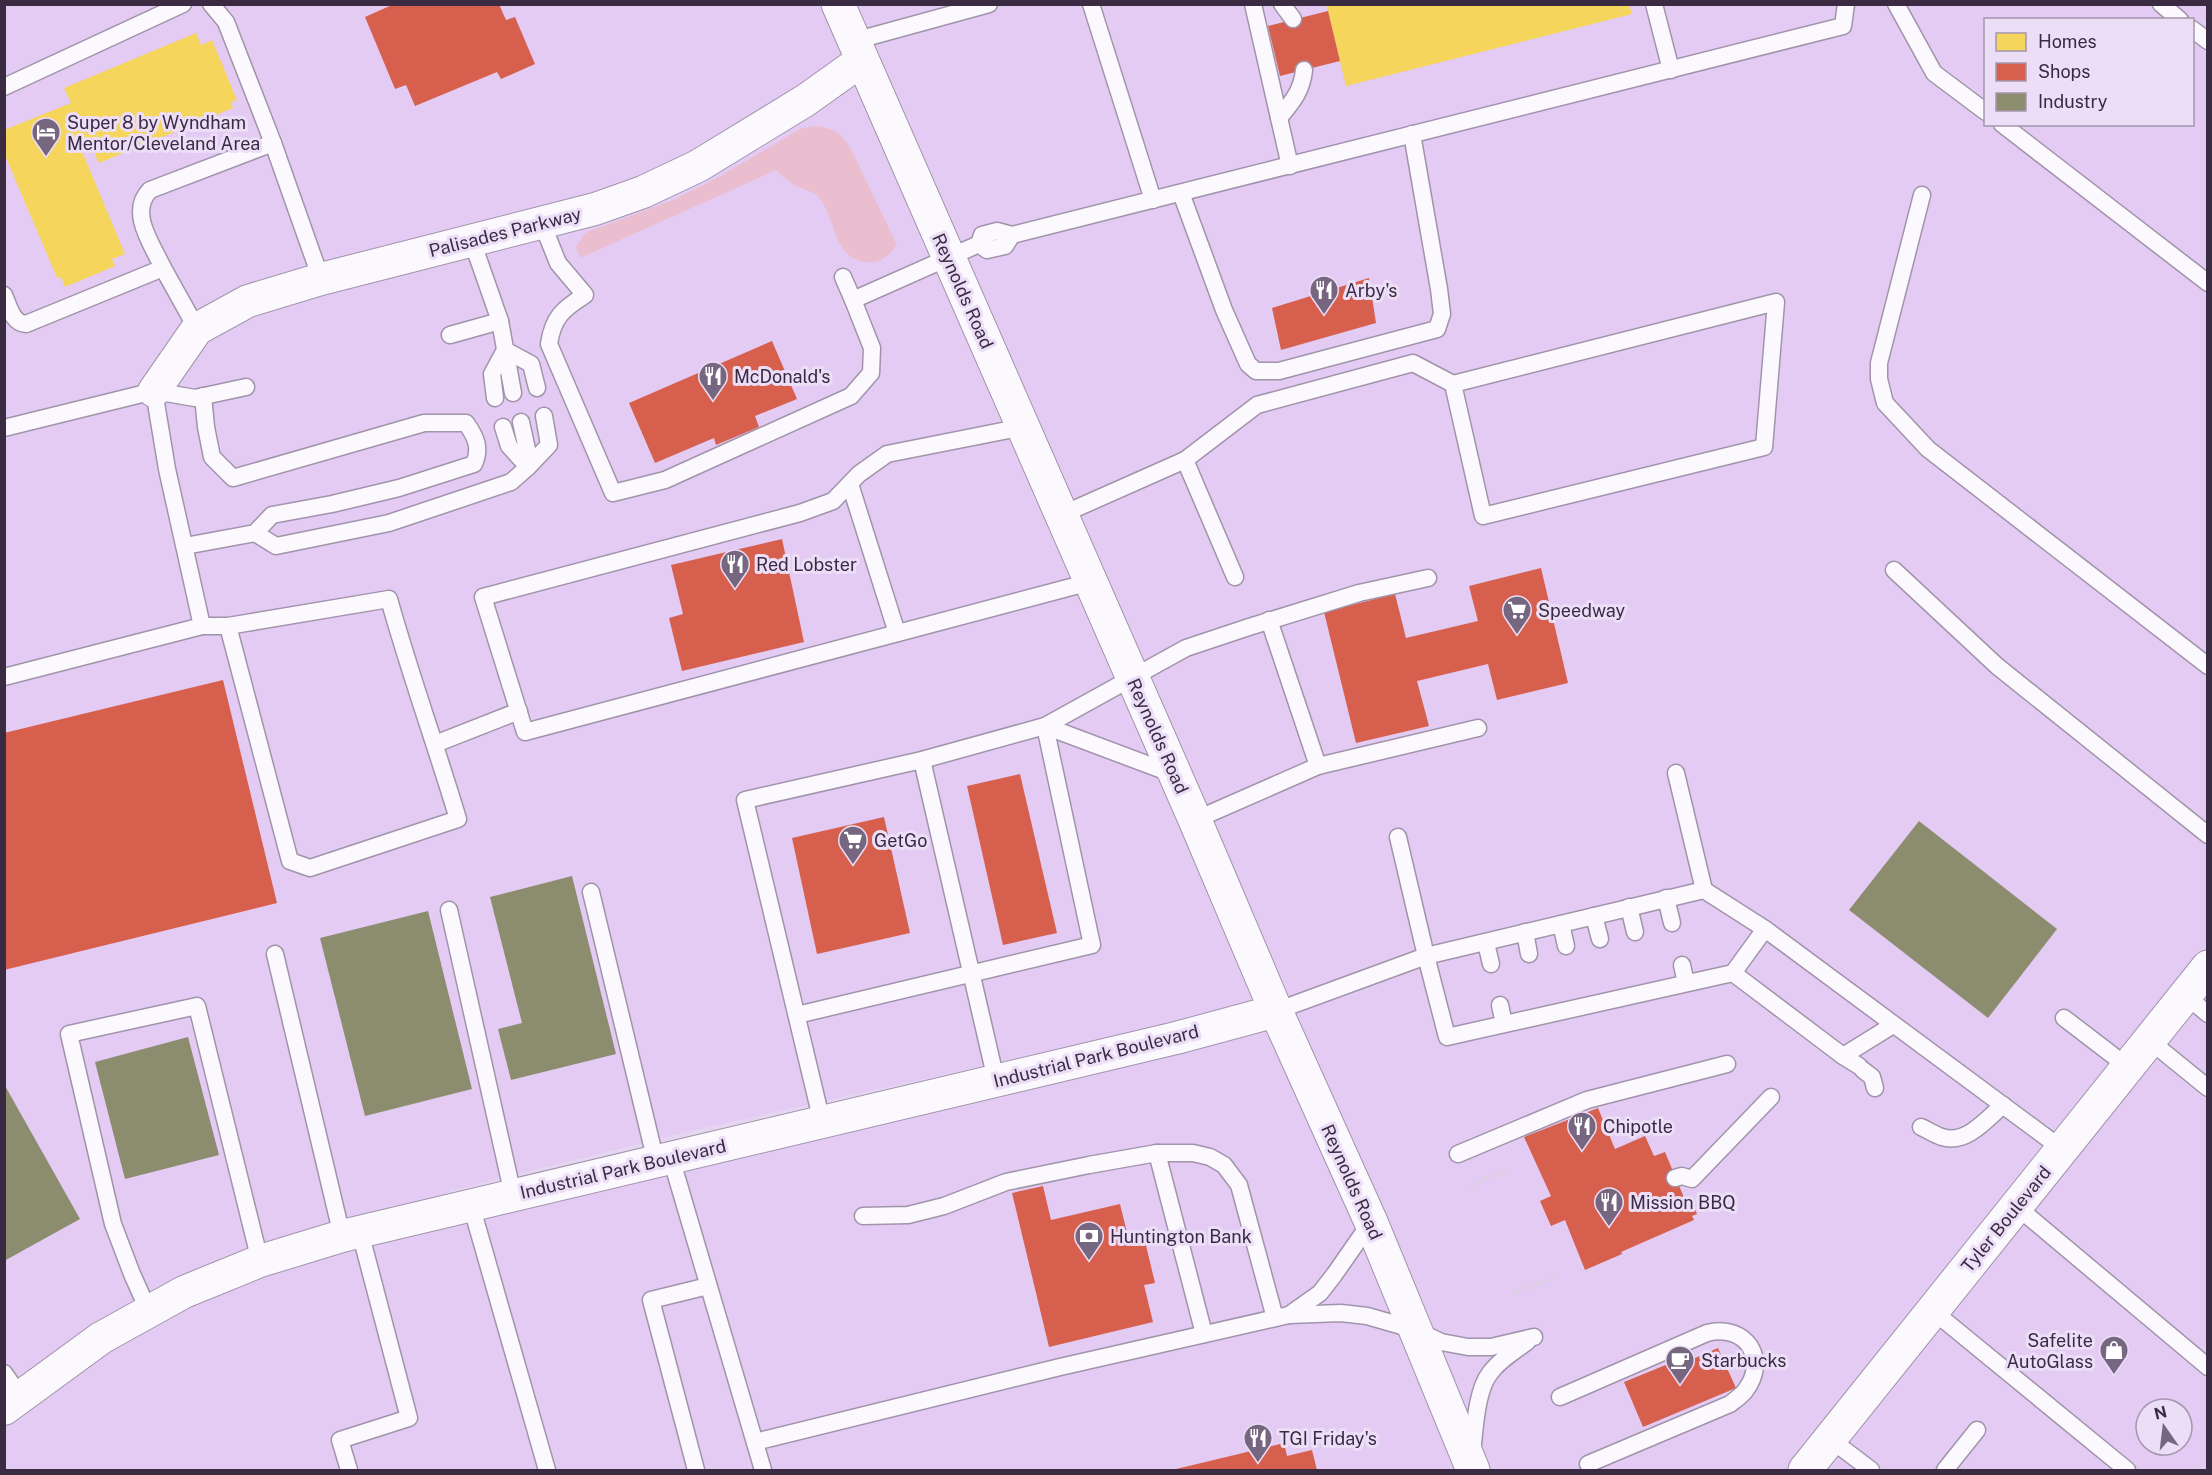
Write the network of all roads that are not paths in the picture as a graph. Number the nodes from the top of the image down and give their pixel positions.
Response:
1 (183, 4) edge
2 (211, 4) edge
3 (838, 4) edge
4 (989, 4) edge
5 (1091, 4) edge
6 (1253, 4) edge
7 (1282, 4) edge
8 (1654, 4) edge
9 (1846, 4) edge
10 (1896, 4) edge
11 (2161, 4) edge
12 (2178, 18) edge
13 (1293, 19) dead end
14 (2194, 30) edge
15 (2208, 41) edge
16 (858, 51) junction
17 (1304, 70) dead end
18 (1671, 70) junction
19 (4, 87) edge
20 (1984, 110) edge
21 (1279, 117) junction
22 (2005, 126) edge
23 (1412, 134) junction
24 (273, 143) junction
25 (1290, 166) junction
26 (1180, 193) junction
27 (1922, 195) dead end
28 (1154, 200) junction
29 (542, 223) junction
30 (472, 241) junction
31 (948, 256) junction
32 (163, 268) junction
33 (843, 278) dead end
34 (321, 279) junction
35 (2208, 283) edge
36 (4, 295) edge
37 (854, 300) junction
38 (500, 321) junction
39 (198, 329) junction
40 (450, 336) dead end
41 (505, 350) junction
42 (1453, 384) junction
43 (246, 387) dead end
44 (537, 388) dead end
45 (154, 391) junction
46 (513, 393) dead end
47 (203, 396) junction
48 (495, 398) dead end
49 (544, 416) dead end
50 (521, 422) dead end
51 (502, 427) dead end
52 (1023, 427) junction
53 (4, 428) edge
54 (1185, 460) junction
55 (528, 467) junction
56 (850, 484) junction
57 (1061, 515) junction
58 (255, 533) junction
59 (185, 546) junction
60 (1894, 570) dead end
61 (1235, 577) dead end
62 (1428, 578) dead end
63 (1090, 582) junction
64 (1269, 620) junction
65 (202, 626) junction
66 (228, 626) junction
67 (897, 633) junction
68 (2208, 666) edge
69 (4, 677) edge
70 (1133, 679) junction
71 (519, 711) junction
72 (1045, 726) junction
73 (1478, 728) dead end
74 (435, 744) junction
75 (922, 760) junction
76 (1318, 766) junction
77 (1676, 773) dead end
78 (1174, 774) junction
79 (1195, 820) junction
80 (2208, 835) edge
81 (1398, 837) dead end
82 (1704, 890) junction
83 (591, 892) dead end
84 (1666, 898) junction
85 (1629, 907) junction
86 (449, 910) dead end
87 (1594, 916) junction
88 (1672, 922) dead end
89 (1561, 924) junction
90 (1765, 929) junction
91 (1525, 932) junction
92 (1635, 932) dead end
93 (1600, 939) dead end
94 (1486, 943) junction
95 (1566, 946) dead end
96 (275, 954) dead end
97 (1529, 954) dead end
98 (1426, 956) junction
99 (1491, 964) dead end
100 (1682, 965) dead end
101 (2208, 967) edge
102 (971, 973) junction
103 (1733, 973) junction
104 (1686, 983) junction
105 (1500, 1005) dead end
106 (2196, 1005) edge
107 (1276, 1011) junction
108 (797, 1015) junction
109 (2064, 1017) dead end
110 (1504, 1024) junction
111 (1893, 1025) junction
112 (2149, 1040) junction
113 (1843, 1056) junction
114 (1727, 1064) dead end
115 (2128, 1067) junction
116 (996, 1080) junction
117 (1875, 1088) dead end
118 (2208, 1088) edge
119 (1771, 1097) dead end
120 (2002, 1105) junction
121 (822, 1122) junction
122 (1921, 1127) dead end
123 (2062, 1149) junction
124 (1157, 1154) junction
125 (1458, 1154) dead end
126 (663, 1160) junction
127 (1675, 1178) dead end
128 (513, 1195) junction
129 (471, 1205) junction
130 (2016, 1206) junction
131 (863, 1216) dead end
132 (1371, 1222) junction
133 (351, 1234) junction
134 (260, 1261) junction
135 (708, 1286) junction
136 (1933, 1311) junction
137 (149, 1312) junction
138 (1282, 1317) junction
139 (1416, 1330) junction
140 (1204, 1334) junction
141 (2208, 1367) edge
142 (10, 1392) edge
143 (1560, 1397) dead end
144 (1977, 1430) dead end
145 (1830, 1439) junction
146 (755, 1442) junction
147 (1588, 1464) dead end
148 (1472, 1468) edge
149 (349, 1470) edge
150 (547, 1470) edge
151 (696, 1470) edge
152 (763, 1470) edge
153 (1805, 1470) edge
154 (1871, 1470) edge
155 (1945, 1470) edge
156 (2127, 1470) edge

1 - 19 lane
2 - 24 lane
3 - 16 main road, Reynolds Road
4 - 16 lane
5 - 28 lane
6 - 21 lane
7 - 13 lane
8 - 18 lane
9 - 18 lane
10 - 20 lane
11 - 12 lane
14 - 15 lane
16 - 29 street, Palisades Parkway
16 - 31 main road, Reynolds Road
17 - 21 lane
18 - 23 lane
21 - 25 lane
22 - 35 lane
23 - 25 lane
23 - 26 lane
24 - 32 lane
24 - 34 lane
25 - 26 lane
26 - 28 lane
27 - 68 lane
28 - 31 lane
29 - 30 street, Palisades Parkway
29 - 37 lane
30 - 34 street, Palisades Parkway
30 - 38 lane
31 - 37 lane
31 - 52 main road, Reynolds Road
32 - 36 lane
32 - 39 lane
33 - 37 lane
34 - 39 street, Palisades Parkway
38 - 40 lane
38 - 41 lane
39 - 45 street, Palisades Parkway
41 - 44 lane
41 - 46 lane
41 - 48 lane
42 - 42 lane
42 - 54 lane
43 - 47 lane
45 - 47 lane
45 - 53 lane
45 - 59 lane
47 - 58 lane
49 - 55 lane
50 - 55 lane
51 - 55 lane
52 - 56 lane
52 - 57 main road, Reynolds Road
54 - 57 lane
54 - 61 lane
55 - 58 lane
56 - 67 lane
56 - 71 lane
57 - 63 main road, Reynolds Road
58 - 59 lane
59 - 65 lane
60 - 80 lane
62 - 64 lane
63 - 67 lane
63 - 70 main road, Reynolds Road
64 - 70 lane
64 - 76 lane
65 - 66 lane
65 - 69 lane
66 - 74 lane
66 - 74 lane
67 - 71 lane
70 - 72 lane
70 - 78 main road, Reynolds Road
71 - 74 lane
72 - 75 lane
72 - 78 lane
72 - 102 lane
73 - 76 lane
75 - 102 lane
75 - 108 lane
76 - 79 lane
77 - 82 lane
78 - 79 main road, Reynolds Road
79 - 107 main road, Reynolds Road
81 - 98 lane
82 - 84 lane
82 - 90 lane
83 - 126 lane
84 - 85 lane
84 - 88 lane
85 - 87 lane
85 - 92 lane
86 - 128 lane
87 - 89 lane
87 - 93 lane
89 - 91 lane
89 - 95 lane
90 - 103 lane
90 - 111 lane
91 - 94 lane
91 - 97 lane
94 - 98 lane
94 - 99 lane
96 - 133 lane
98 - 107 lane
98 - 110 lane
100 - 104 lane
101 - 106 main road, Tyler Boulevard
102 - 108 lane
102 - 116 lane
103 - 104 lane
103 - 113 lane
104 - 110 lane
105 - 110 lane
106 - 112 main road, Tyler Boulevard
107 - 116 street, Industrial Park Boulevard
107 - 132 main road, Reynolds Road
108 - 121 lane
109 - 115 lane
111 - 113 lane
111 - 120 lane
112 - 115 main road, Tyler Boulevard
112 - 118 lane
113 - 117 lane
114 - 125 lane
115 - 123 main road, Tyler Boulevard
116 - 121 street, Industrial Park Boulevard
119 - 127 lane
120 - 122 lane
120 - 123 lane
121 - 126 street, Industrial Park Boulevard
123 - 130 main road, Tyler Boulevard
124 - 131 lane
124 - 138 lane
124 - 140 lane
126 - 128 street, Industrial Park Boulevard
126 - 135 lane
128 - 129 street, Industrial Park Boulevard
129 - 133 street, Industrial Park Boulevard
129 - 150 lane
130 - 136 main road, Tyler Boulevard
130 - 141 lane
132 - 138 lane
132 - 139 main road, Reynolds Road
133 - 134 street, Industrial Park Boulevard
133 - 149 lane
134 - 137 street, Industrial Park Boulevard
134 - 137 lane
135 - 146 lane
135 - 151 lane
136 - 145 main road, Tyler Boulevard
136 - 156 lane
137 - 142 street, Industrial Park Boulevard
138 - 139 lane
138 - 140 lane
139 - 148 main road, Reynolds Road
139 - 148 lane
140 - 146 lane
143 - 147 lane
144 - 155 lane
145 - 153 main road, Tyler Boulevard
145 - 154 lane
146 - 152 lane

